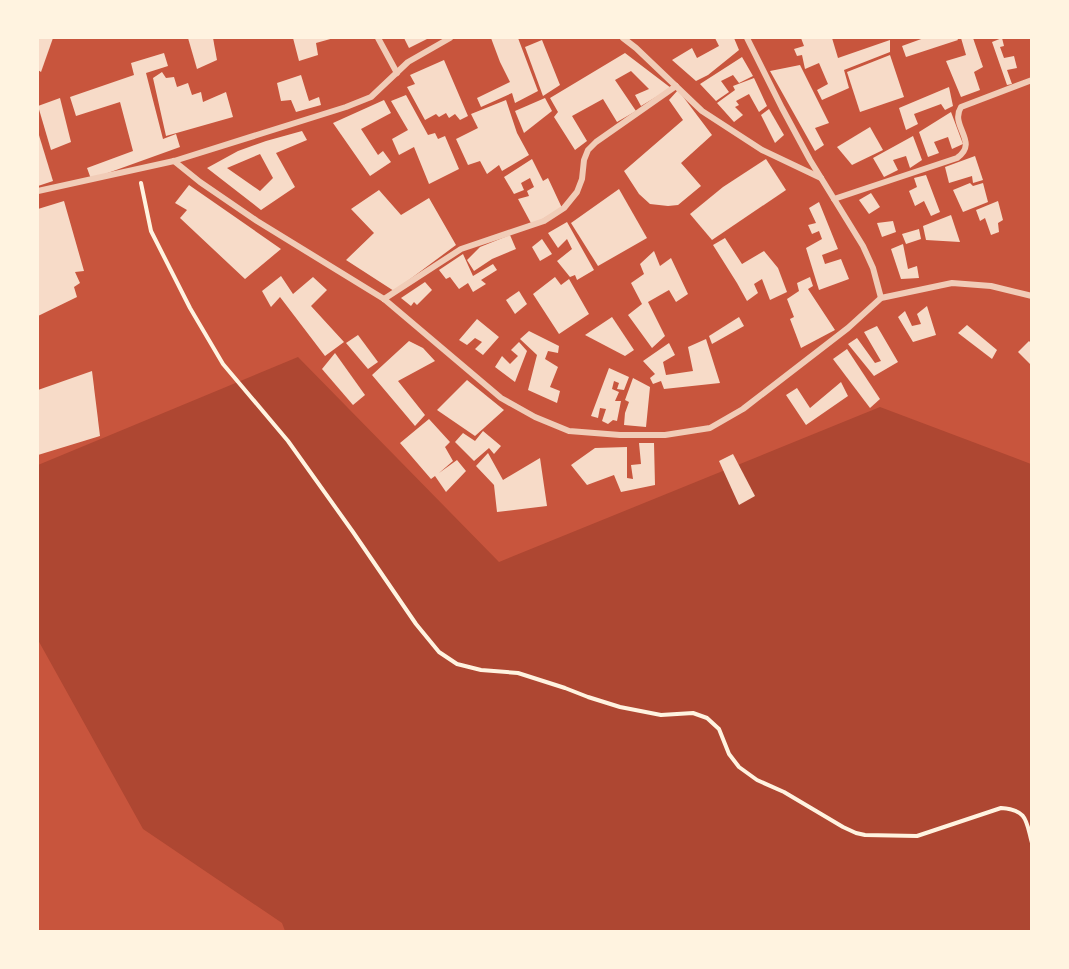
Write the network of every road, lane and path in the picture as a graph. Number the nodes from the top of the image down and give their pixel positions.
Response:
1 (378, 38) edge
2 (450, 38) edge
3 (622, 38) edge
4 (747, 38) edge
5 (397, 73) junction
6 (1032, 80) edge
7 (676, 86) junction
8 (174, 161) junction
9 (138, 168) junction
10 (822, 178) junction
11 (38, 191) edge
12 (834, 199) junction
13 (1032, 296) edge
14 (384, 298) junction
15 (881, 298) junction
16 (1032, 843) edge

1 - 5 street
2 - 5 street
3 - 7 street
4 - 10 street
5 - 8 street
6 - 12 street
7 - 10 street
7 - 14 street
8 - 9 street
8 - 14 street
9 - 11 street
9 - 16 path
10 - 12 street
12 - 15 street
13 - 15 street
14 - 15 street

